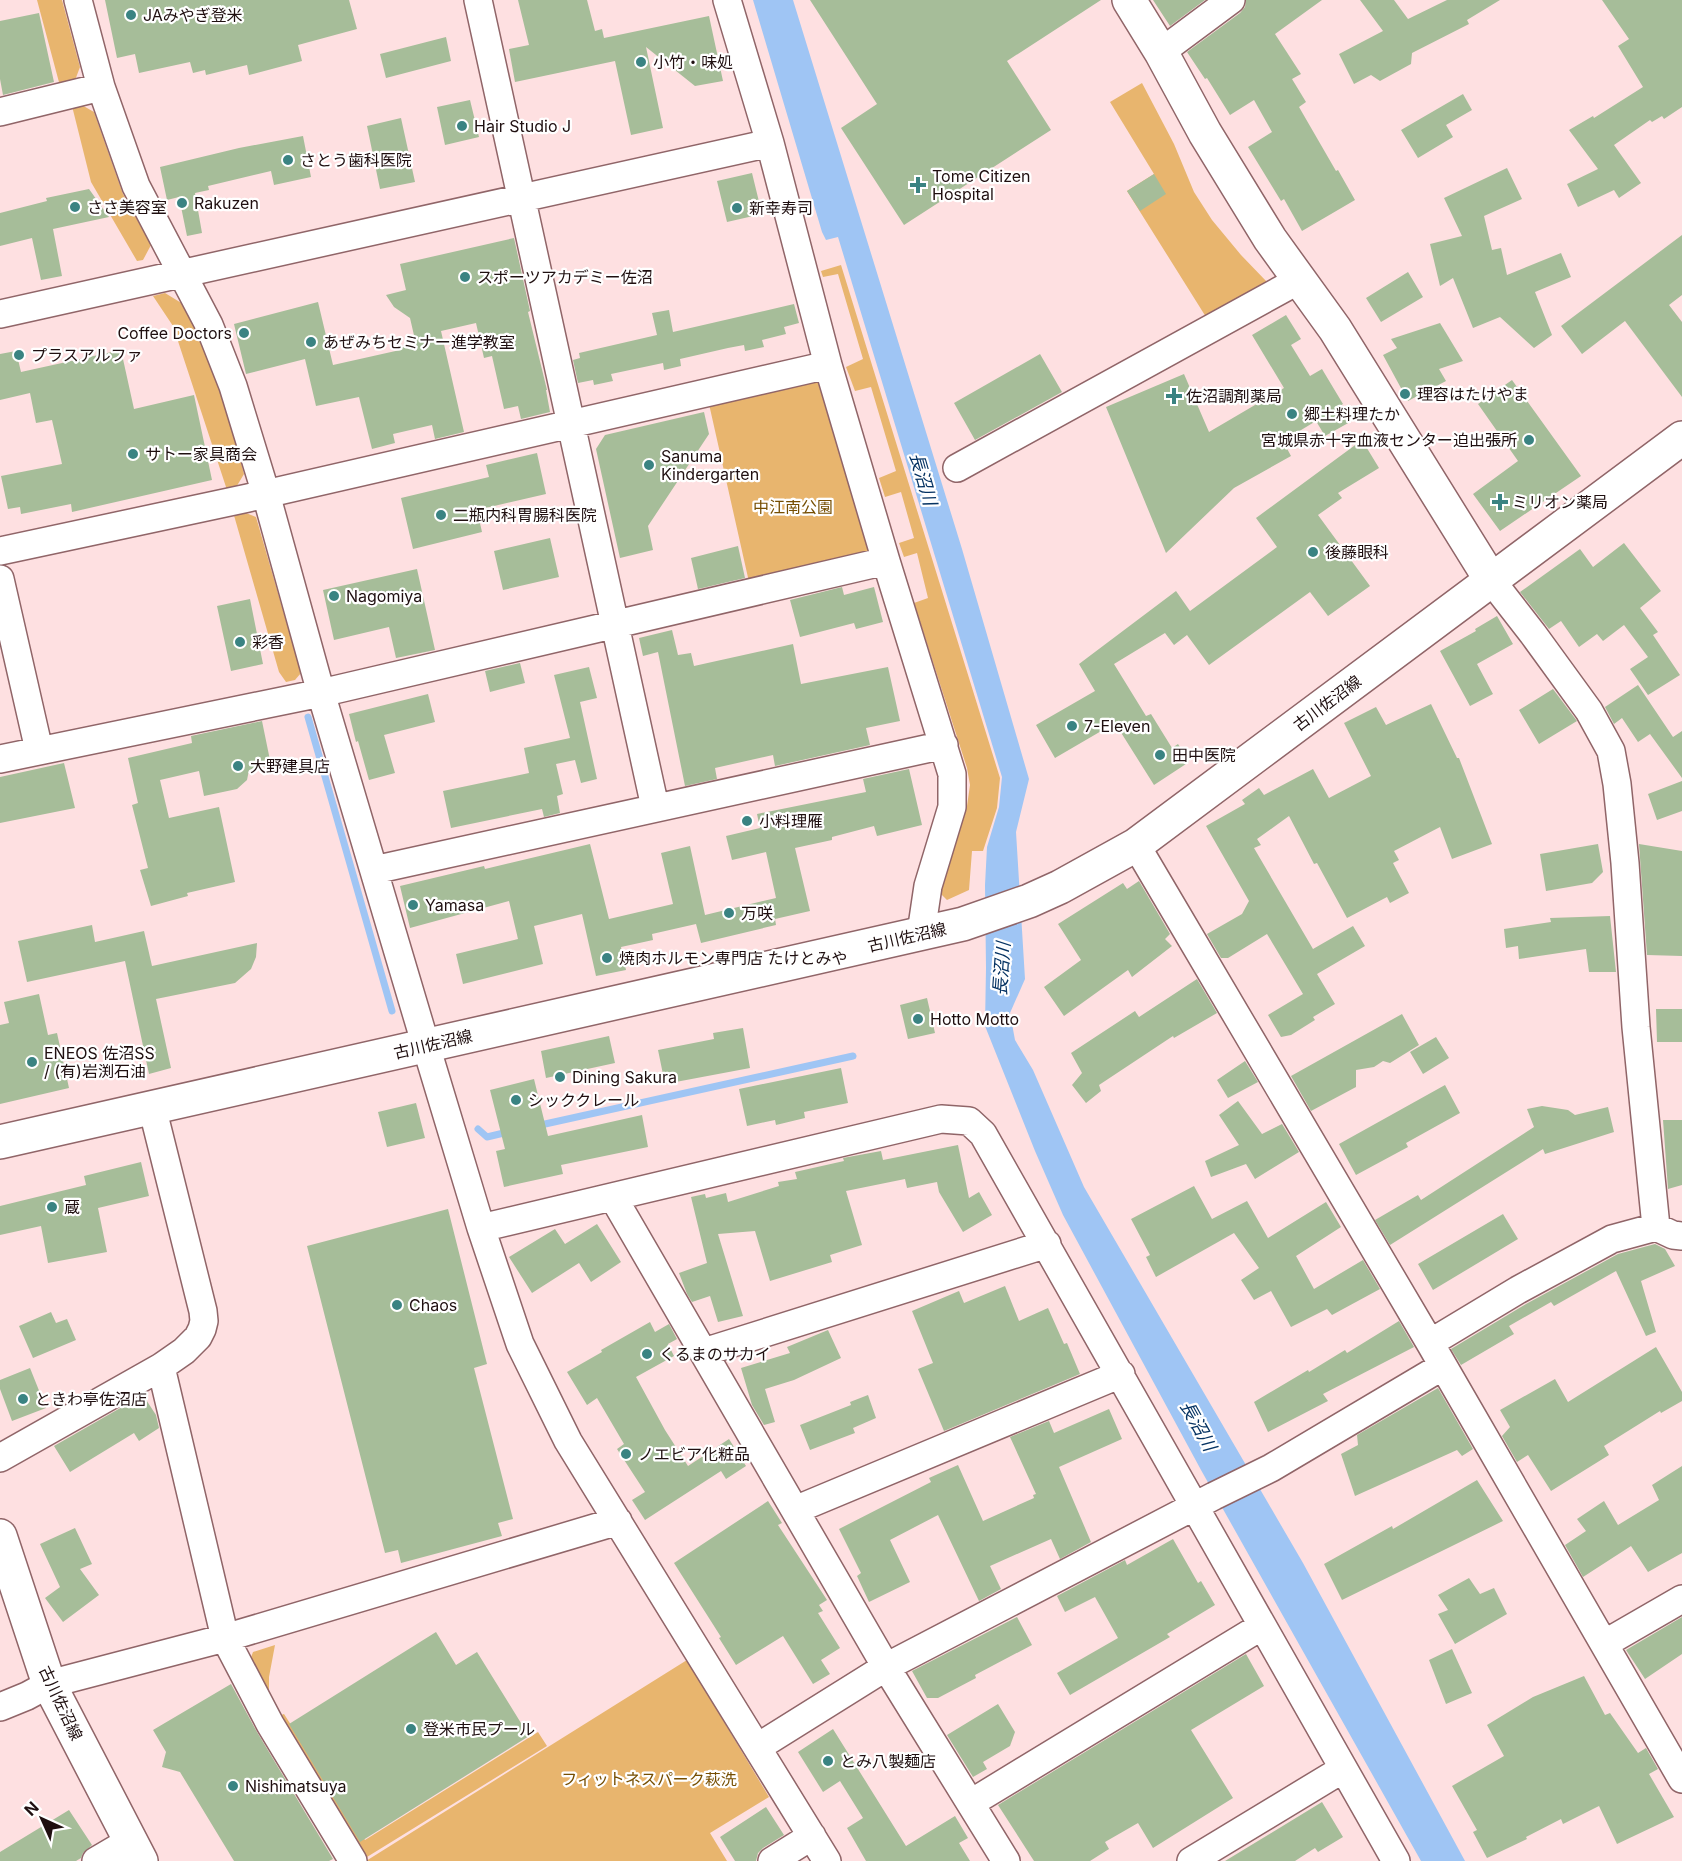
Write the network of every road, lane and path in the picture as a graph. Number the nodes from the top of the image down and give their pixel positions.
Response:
1 (78, 0) edge
2 (478, 0) edge
3 (727, 0) edge
4 (1129, 0) edge
5 (1231, 0) edge
6 (1161, 52) junction
7 (101, 87) junction
8 (0, 111) edge
9 (770, 143) junction
10 (521, 198) junction
11 (182, 273) junction
12 (1299, 280) junction
13 (0, 314) edge
14 (828, 365) junction
15 (571, 425) junction
16 (1682, 438) edge
17 (957, 468) dead end
18 (266, 494) junction
19 (0, 551) edge
20 (886, 561) junction
21 (0, 579) edge
22 (1491, 580) junction
23 (615, 623) junction
24 (321, 693) junction
25 (944, 745) junction
26 (39, 750) junction
27 (0, 759) edge
28 (656, 807) junction
29 (1136, 845) junction
30 (374, 870) junction
31 (921, 933) junction
32 (426, 1046) junction
33 (152, 1107) junction
34 (0, 1142) edge
35 (613, 1197) junction
36 (1656, 1227) junction
37 (481, 1228) junction
38 (1682, 1236) edge
39 (1047, 1244) junction
40 (704, 1352) junction
41 (1437, 1354) junction
42 (160, 1367) junction
43 (1121, 1374) junction
44 (0, 1458) edge
45 (1204, 1501) junction
46 (795, 1510) junction
47 (618, 1521) junction
48 (0, 1536) edge
49 (1682, 1599) edge
50 (1262, 1626) junction
51 (225, 1638) junction
52 (1604, 1644) junction
53 (886, 1667) junction
54 (48, 1684) junction
55 (0, 1707) edge
56 (758, 1747) junction
57 (1343, 1769) junction
58 (1682, 1779) edge
59 (971, 1803) junction
60 (812, 1836) junction
61 (135, 1851) edge
62 (96, 1861) edge
63 (353, 1861) edge
64 (772, 1861) edge
65 (827, 1861) edge
66 (1006, 1861) edge
67 (1191, 1861) edge
68 (1396, 1861) edge

1 - 7 street
2 - 10 street
3 - 9 street
4 - 6 main road
5 - 6 street
6 - 12 main road
7 - 8 street
7 - 11 street
9 - 10 street
9 - 14 street
10 - 11 street
10 - 15 street
11 - 13 street
11 - 18 street
12 - 17 street
12 - 22 main road
14 - 15 street
14 - 20 street
15 - 18 street
15 - 23 street
16 - 22 main road, 古川佐沼線
18 - 19 street
18 - 24 street
20 - 23 street
20 - 25 street
21 - 26 street
22 - 29 main road, 古川佐沼線
22 - 36 street
23 - 24 street
23 - 28 street
24 - 26 street
24 - 30 street
25 - 28 street
25 - 31 street
26 - 27 street
28 - 30 street
29 - 31 main road, 古川佐沼線
29 - 41 street
30 - 32 street
31 - 32 main road, 古川佐沼線
32 - 33 main road, 古川佐沼線
32 - 37 street
33 - 34 main road, 古川佐沼線
33 - 42 street
35 - 37 street
35 - 39 street
35 - 40 street
36 - 38 street
36 - 41 street
37 - 47 street
39 - 40 street
39 - 43 street
40 - 46 street
41 - 45 street
41 - 52 street
42 - 44 street
42 - 51 street
43 - 45 street
43 - 46 street
45 - 50 street
45 - 53 street
46 - 53 street
47 - 51 street
47 - 56 street
48 - 54 main road, 古川佐沼線
49 - 52 street
50 - 57 street
50 - 59 street
51 - 54 street
51 - 63 street
52 - 58 street
53 - 56 street
53 - 59 street
54 - 55 street
54 - 61 main road, 古川佐沼線
56 - 60 street
57 - 67 street
57 - 68 street
59 - 66 street
60 - 64 street
60 - 65 street
61 - 62 street

